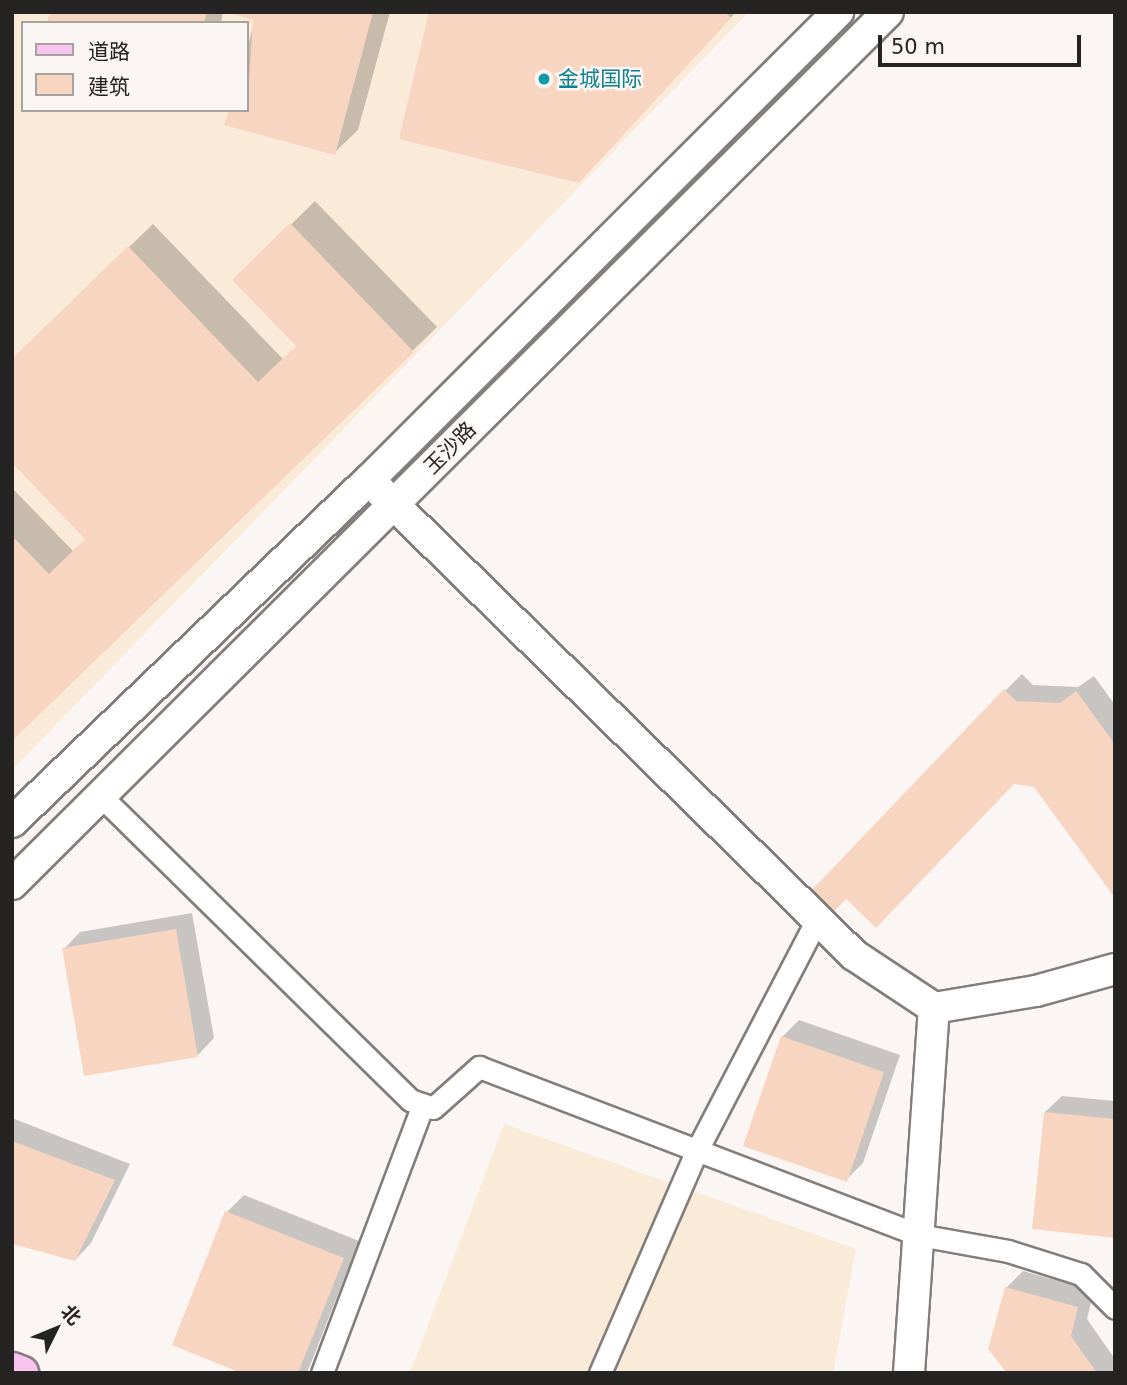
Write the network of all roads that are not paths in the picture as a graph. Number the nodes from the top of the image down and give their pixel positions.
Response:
1 (838, 12) edge
2 (888, 12) edge
3 (369, 480) junction
4 (394, 504) junction
5 (109, 804) dead end
6 (12, 822) edge
7 (12, 884) edge
8 (817, 919) junction
9 (1115, 969) edge
10 (934, 1009) junction
11 (422, 1104) junction
12 (696, 1150) junction
13 (919, 1235) junction
14 (1115, 1308) edge
15 (12, 1370) edge
16 (20, 1373) edge
17 (322, 1373) edge
18 (600, 1373) edge
19 (909, 1373) edge

1 - 3 main road, 玉沙路
2 - 4 main road, 玉沙路
3 - 4 main road
3 - 6 main road, 玉沙路
4 - 7 main road, 玉沙路
4 - 8 main road
5 - 11 street
8 - 10 main road
8 - 12 street
9 - 10 main road
10 - 13 main road
11 - 12 street
11 - 17 street
12 - 13 street
12 - 18 street
13 - 14 street
13 - 19 main road
15 - 16 main road

